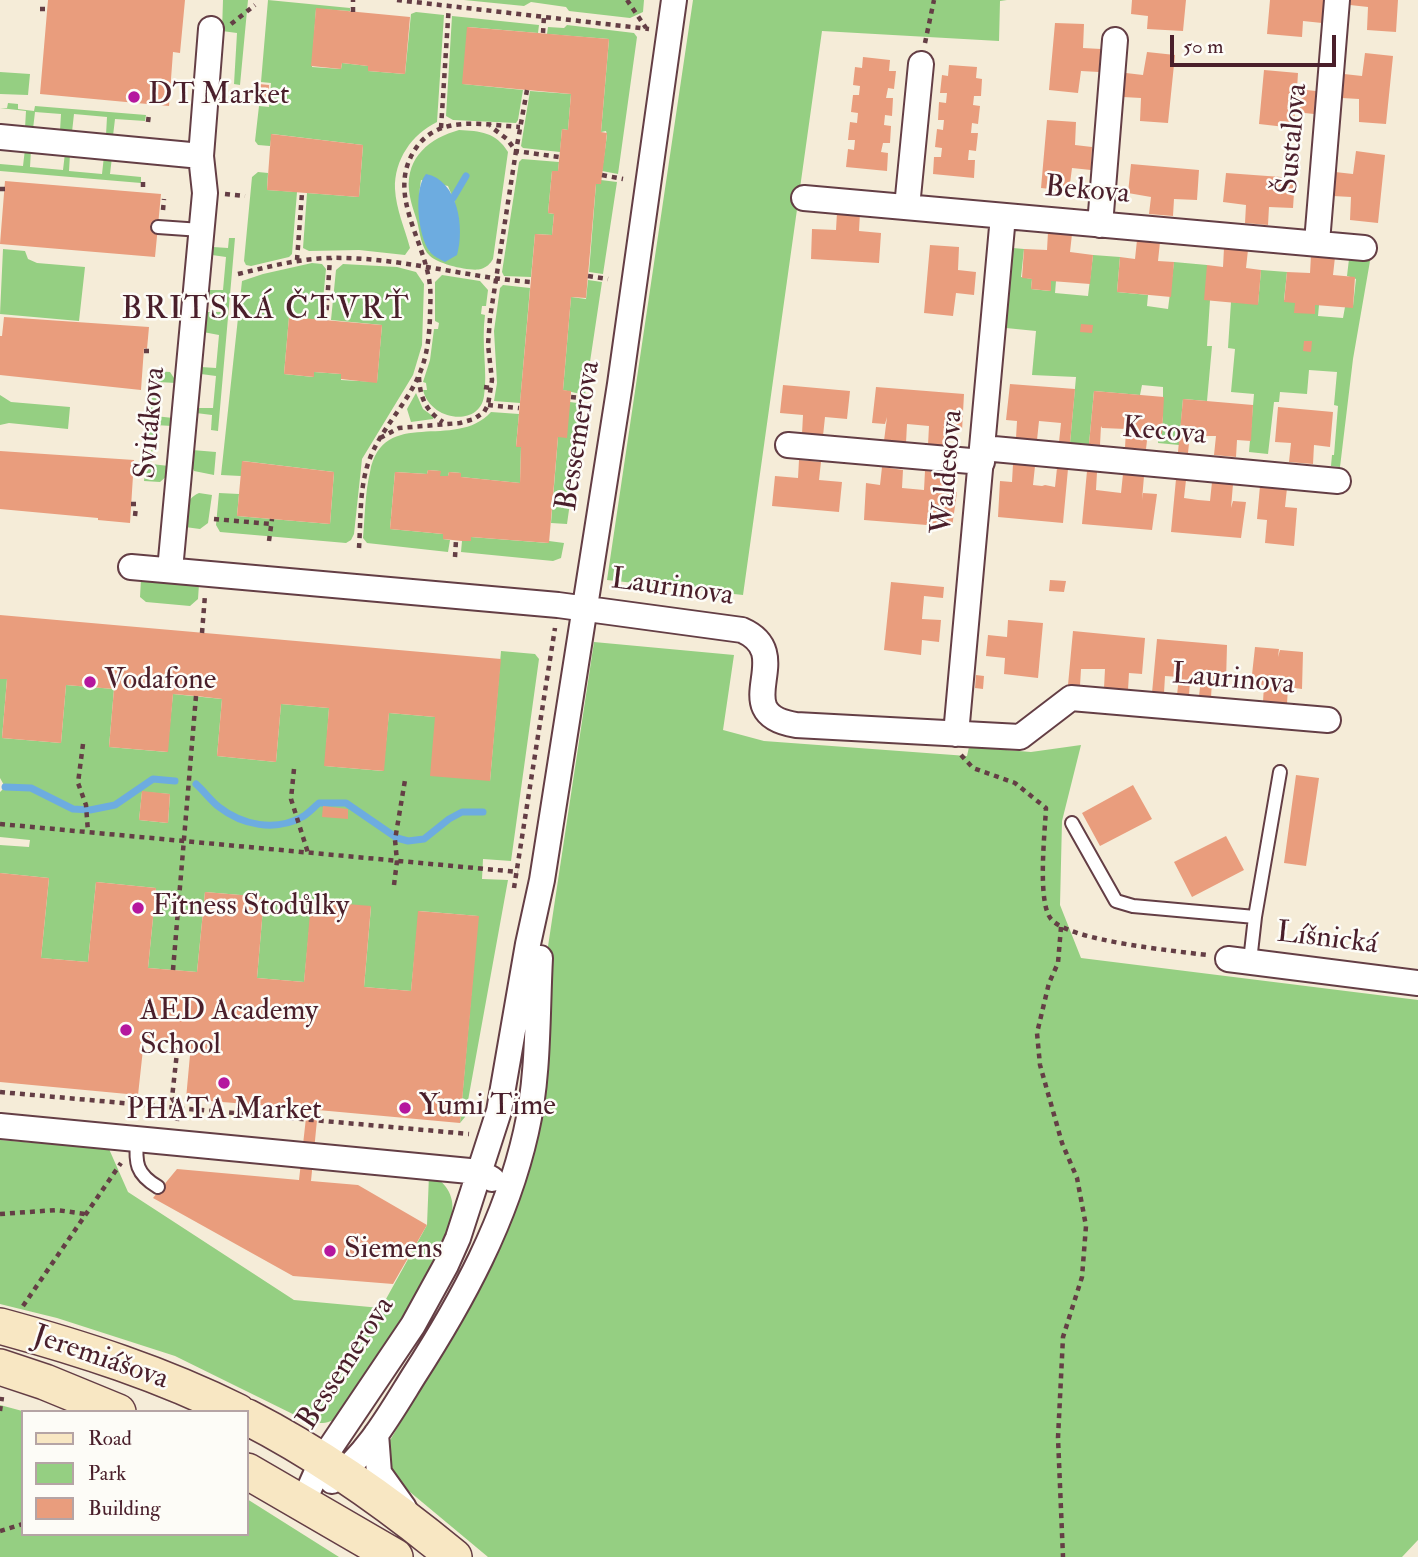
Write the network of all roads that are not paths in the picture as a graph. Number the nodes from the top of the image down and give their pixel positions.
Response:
1 (674, 0) edge
2 (1337, 0) edge
3 (211, 29) dead end
4 (1115, 40) dead end
5 (921, 64) road end
6 (0, 137) edge
7 (201, 156) junction
8 (804, 198) dead end
9 (907, 207) junction
10 (1003, 216) junction
11 (1100, 225) junction
12 (158, 227) dead end
13 (201, 230) junction
14 (1317, 242) junction
15 (1364, 248) dead end
16 (788, 445) dead end
17 (983, 455) junction
18 (1338, 481) dead end
19 (131, 567) dead end
20 (170, 570) junction
21 (584, 608) junction
22 (1328, 720) dead end
23 (956, 742) junction
24 (1280, 772) dead end
25 (1072, 823) dead end
26 (542, 880) junction
27 (1255, 917) junction
28 (1239, 960) joint
29 (1418, 984) edge
30 (0, 1126) edge
31 (137, 1139) junction
32 (480, 1172) junction
33 (158, 1187) dead end
34 (509, 1191) junction
35 (11, 1318) edge
36 (2, 1380) edge
37 (113, 1410) edge
38 (234, 1410) edge
39 (248, 1417) edge
40 (376, 1434) junction
41 (332, 1467) junction
42 (248, 1472) edge
43 (303, 1503) junction
44 (417, 1526) junction
45 (394, 1557) edge
46 (454, 1557) edge

1 - 21 street, Bessemerova
2 - 14 street, Šustalova
3 - 7 street, Svitákova
4 - 11 street
5 - 9 street
6 - 7 street
7 - 13 street, Svitákova
8 - 9 street, Bekova
9 - 10 street, Bekova
10 - 11 street, Bekova
10 - 17 street, Waldesova
11 - 14 street, Bekova
12 - 13 lane
13 - 20 street, Svitákova
14 - 15 street, Bekova
16 - 17 street, Kecova
17 - 18 street, Kecova
17 - 23 street, Waldesova
19 - 20 street, Laurinova
20 - 21 street, Laurinova
21 - 23 street, Laurinova
21 - 26 street, Bessemerova
22 - 23 street, Laurinova
24 - 27 lane
25 - 27 lane
26 - 32 street, Bessemerova
26 - 34 street, Bessemerova
27 - 28 lane
28 - 29 street, Líšnická
30 - 31 street
31 - 32 street
31 - 33 lane
32 - 34 street
32 - 41 street, Bessemerova
34 - 40 street, Bessemerova
35 - 38 main road, Jeremiášova
36 - 37 main road, Jeremiášova
39 - 41 main road
40 - 41 street, Bessemerova
40 - 44 street
41 - 43 street, Bessemerova
41 - 44 main road
42 - 43 main road
43 - 45 main road
44 - 46 main road

